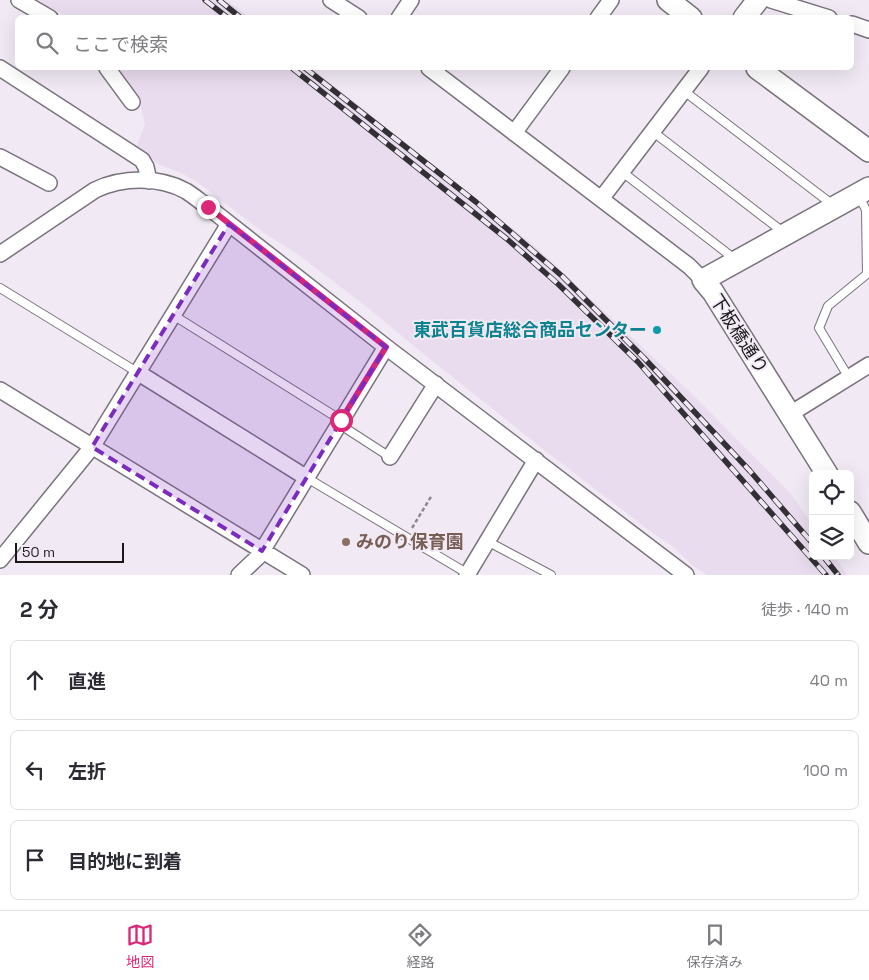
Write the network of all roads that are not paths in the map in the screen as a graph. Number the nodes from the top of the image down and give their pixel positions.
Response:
1 (19, 0) edge
2 (331, 0) edge
3 (411, 0) edge
4 (611, 0) edge
5 (668, 0) edge
6 (758, 0) edge
7 (771, 0) edge
8 (45, 15) edge
9 (354, 15) edge
10 (401, 15) edge
11 (600, 15) edge
12 (687, 15) edge
13 (746, 15) edge
14 (819, 15) edge
15 (854, 25) edge
16 (869, 30) edge
17 (0, 68) edge
18 (108, 70) edge
19 (432, 70) edge
20 (561, 70) edge
21 (699, 70) edge
22 (760, 70) edge
23 (684, 90) junction
24 (132, 102) dead end
25 (652, 130) junction
26 (514, 133) junction
27 (869, 151) edge
28 (0, 157) edge
29 (621, 171) junction
30 (149, 181) junction
31 (50, 183) dead end
32 (863, 191) edge
33 (601, 199) junction
34 (835, 207) junction
35 (229, 224) junction
36 (786, 234) junction
37 (0, 254) edge
38 (738, 261) junction
39 (704, 280) junction
40 (0, 288) edge
41 (173, 315) junction
42 (386, 347) junction
43 (869, 365) edge
44 (137, 372) junction
45 (849, 378) junction
46 (436, 384) junction
47 (0, 390) edge
48 (790, 414) junction
49 (340, 422) junction
50 (92, 447) junction
51 (390, 457) joint
52 (536, 460) junction
53 (825, 470) edge
54 (307, 478) junction
55 (852, 515) edge
56 (487, 541) junction
57 (869, 543) edge
58 (262, 551) junction
59 (0, 560) edge
60 (668, 570) edge
61 (468, 574) edge
62 (239, 575) edge
63 (302, 575) edge
64 (551, 575) edge
65 (686, 575) edge

1 - 8 street
2 - 9 street
3 - 10 street
4 - 11 street
5 - 12 street
6 - 13 street
7 - 14 street
15 - 16 street
17 - 30 street
18 - 24 street
19 - 26 street
20 - 26 street
21 - 23 street
22 - 27 street
23 - 25 street
23 - 34 lane
25 - 29 street
25 - 36 lane
26 - 33 street
28 - 31 street
29 - 33 street
29 - 38 lane
30 - 35 street
30 - 37 street
32 - 34 street, 下板橋通り
32 - 45 lane
33 - 39 street
34 - 36 street, 下板橋通り
35 - 41 street
35 - 42 street
36 - 38 street, 下板橋通り
38 - 39 street, 下板橋通り
39 - 48 street, 下板橋通り
40 - 44 lane
41 - 44 street
41 - 49 lane
42 - 46 street
42 - 49 street
43 - 45 street
44 - 50 street
44 - 54 street
45 - 48 street
46 - 51 street
46 - 52 street
47 - 50 street
48 - 53 street, 下板橋通り
49 - 51 lane
49 - 54 street
50 - 58 street
50 - 59 street
52 - 56 street
52 - 60 street
54 - 58 street
54 - 61 lane
55 - 57 street
56 - 61 street
56 - 64 lane
58 - 62 street
58 - 63 street
60 - 65 street

